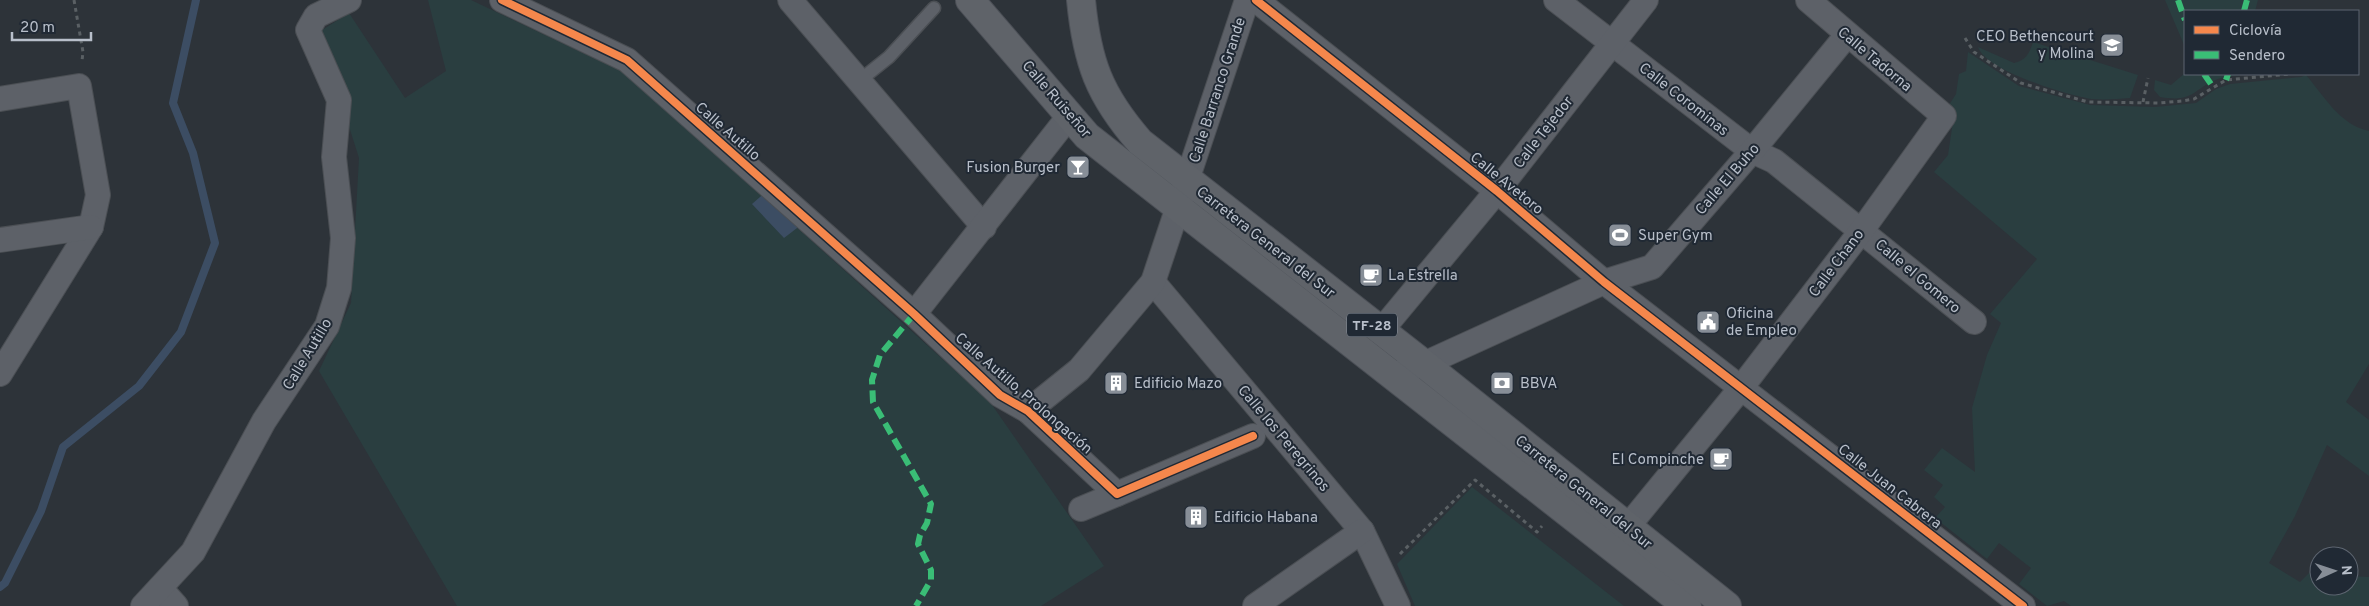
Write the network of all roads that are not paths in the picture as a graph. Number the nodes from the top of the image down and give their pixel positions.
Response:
1 (349, 0) edge
2 (502, 0) edge
3 (790, 0) edge
4 (970, 0) edge
5 (1081, 0) edge
6 (1247, 0) edge
7 (1256, 0) edge
8 (1556, 0) edge
9 (1646, 0) edge
10 (1808, 0) edge
11 (934, 8) dead end
12 (1847, 35) junction
13 (1611, 43) junction
14 (859, 81) junction
15 (0, 99) edge
16 (1070, 115) junction
17 (1944, 116) joint
18 (1752, 151) junction
19 (1187, 180) junction
20 (1496, 192) junction
21 (1177, 207) junction
22 (91, 227) junction
23 (984, 227) junction
24 (1862, 230) junction
25 (0, 240) edge
26 (1153, 282) junction
27 (1604, 282) junction
28 (914, 314) junction
29 (1974, 322) dead end
30 (1380, 332) junction
31 (1424, 364) junction
32 (0, 374) edge
33 (1393, 375) junction
34 (1741, 388) junction
35 (1028, 411) junction
36 (1253, 436) dead end
37 (1117, 494) junction
38 (1081, 509) dead end
39 (1362, 531) junction
40 (1620, 537) junction
41 (160, 588) junction
42 (143, 606) edge
43 (176, 606) edge
44 (1255, 606) edge
45 (1398, 606) edge
46 (1687, 606) edge
47 (1727, 606) edge
48 (2023, 606) edge

1 - 41 street, Calle Autillo
2 - 28 street, Calle Autillo
3 - 14 street
4 - 16 main road, Calle Ruiseñor / TF-28
5 - 19 main road, Carretera General del Sur / TF-28
6 - 19 street, Calle Barranco Grande
7 - 20 street, Calle Avetoro
8 - 13 street, Calle Corominas
9 - 13 street, Calle Tejedor
10 - 12 street, Calle Tadorna
11 - 14 lane
12 - 17 street, Calle Tadorna
12 - 18 street, Calle El Buho
13 - 18 street, Calle Corominas
13 - 20 street, Calle Tejedor
14 - 23 street
15 - 22 street
16 - 21 main road, Calle Ruiseñor / TF-28
16 - 23 street
17 - 24 street, Calle Chano
18 - 24 street, Calle Corominas
18 - 27 street, Calle El Buho
19 - 21 street, Calle Barranco Grande
19 - 30 main road, Carretera General del Sur / TF-28
20 - 27 street, Calle Avetoro
20 - 30 street, Calle Tejedor
21 - 26 street, Calle Barranco Grande
21 - 33 main road, Carretera General del Sur / TF-28
22 - 25 street
22 - 32 street
23 - 28 street
24 - 29 street, Calle el Gomero
24 - 34 street, Calle Chano
26 - 35 street
26 - 39 street, Calle los Peregrinos
27 - 31 street, Calle El Buho
27 - 34 street, Calle Avetoro
28 - 35 street, Calle Autillo, Prolongación
30 - 31 main road, Carretera General del Sur / TF-28
31 - 33 street, Calle El Buho
31 - 40 main road, Carretera General del Sur / TF-28
33 - 40 main road, Carretera General del Sur / TF-28
34 - 40 street, Calle Chano
34 - 48 street, Calle Juan Cabrera
35 - 37 street, Calle Autillo, Prolongación
36 - 37 street
37 - 38 street
39 - 44 street
39 - 45 street, Calle los Peregrinos
40 - 46 main road, Carretera General del Sur / TF-28
40 - 47 main road, Carretera General del Sur / TF-28
41 - 42 street, Calle Autillo
41 - 43 street

